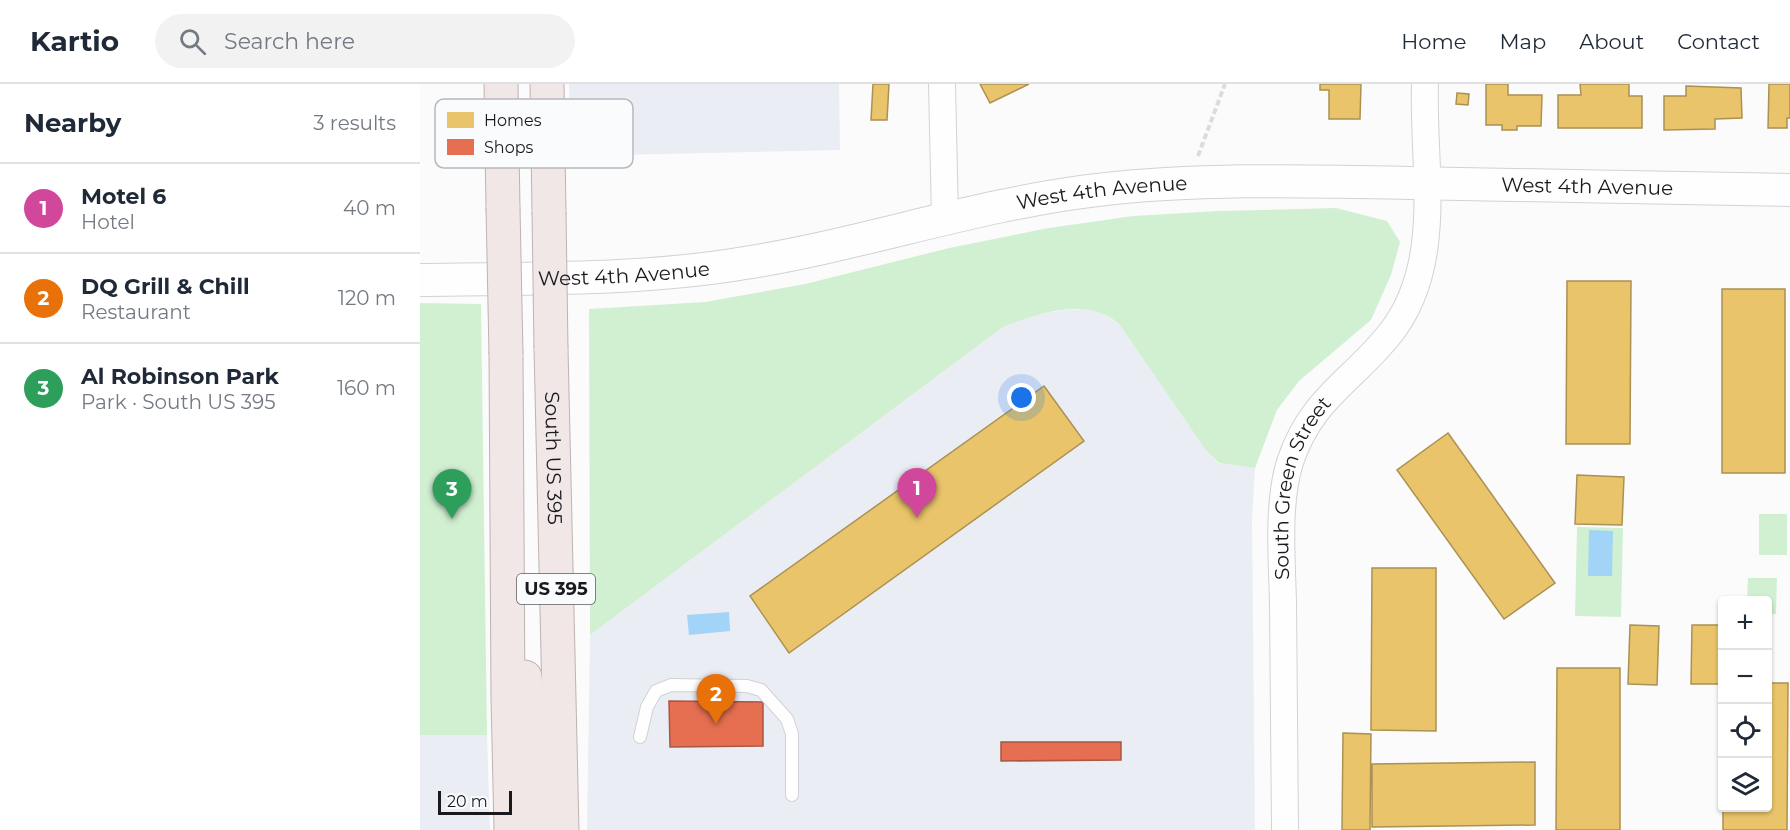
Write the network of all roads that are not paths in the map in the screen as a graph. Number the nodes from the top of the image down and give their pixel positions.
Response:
1 (501, 84) edge
2 (547, 84) edge
3 (942, 84) edge
4 (1425, 84) edge
5 (501, 99) edge
6 (547, 99) edge
7 (502, 168) edge
8 (548, 168) edge
9 (1428, 183) junction
10 (1790, 190) edge
11 (945, 218) junction
12 (420, 280) edge
13 (507, 587) junction
14 (640, 737) dead end
15 (792, 795) dead end
16 (511, 830) edge
17 (536, 830) edge
18 (562, 830) edge
19 (1285, 830) edge

1 - 5 highway, US 395, bridge
2 - 6 highway, South US 395 / US 395, bridge
3 - 11 street
4 - 9 street, South Green Street
7 - 13 highway, US 395, bridge
8 - 18 highway, South US 395 / US 395, bridge
9 - 10 street, West 4th Avenue
9 - 11 street, West 4th Avenue
9 - 19 street, South Green Street
11 - 12 street, West 4th Avenue
13 - 16 highway, US 395
13 - 17 highway
14 - 15 lane

